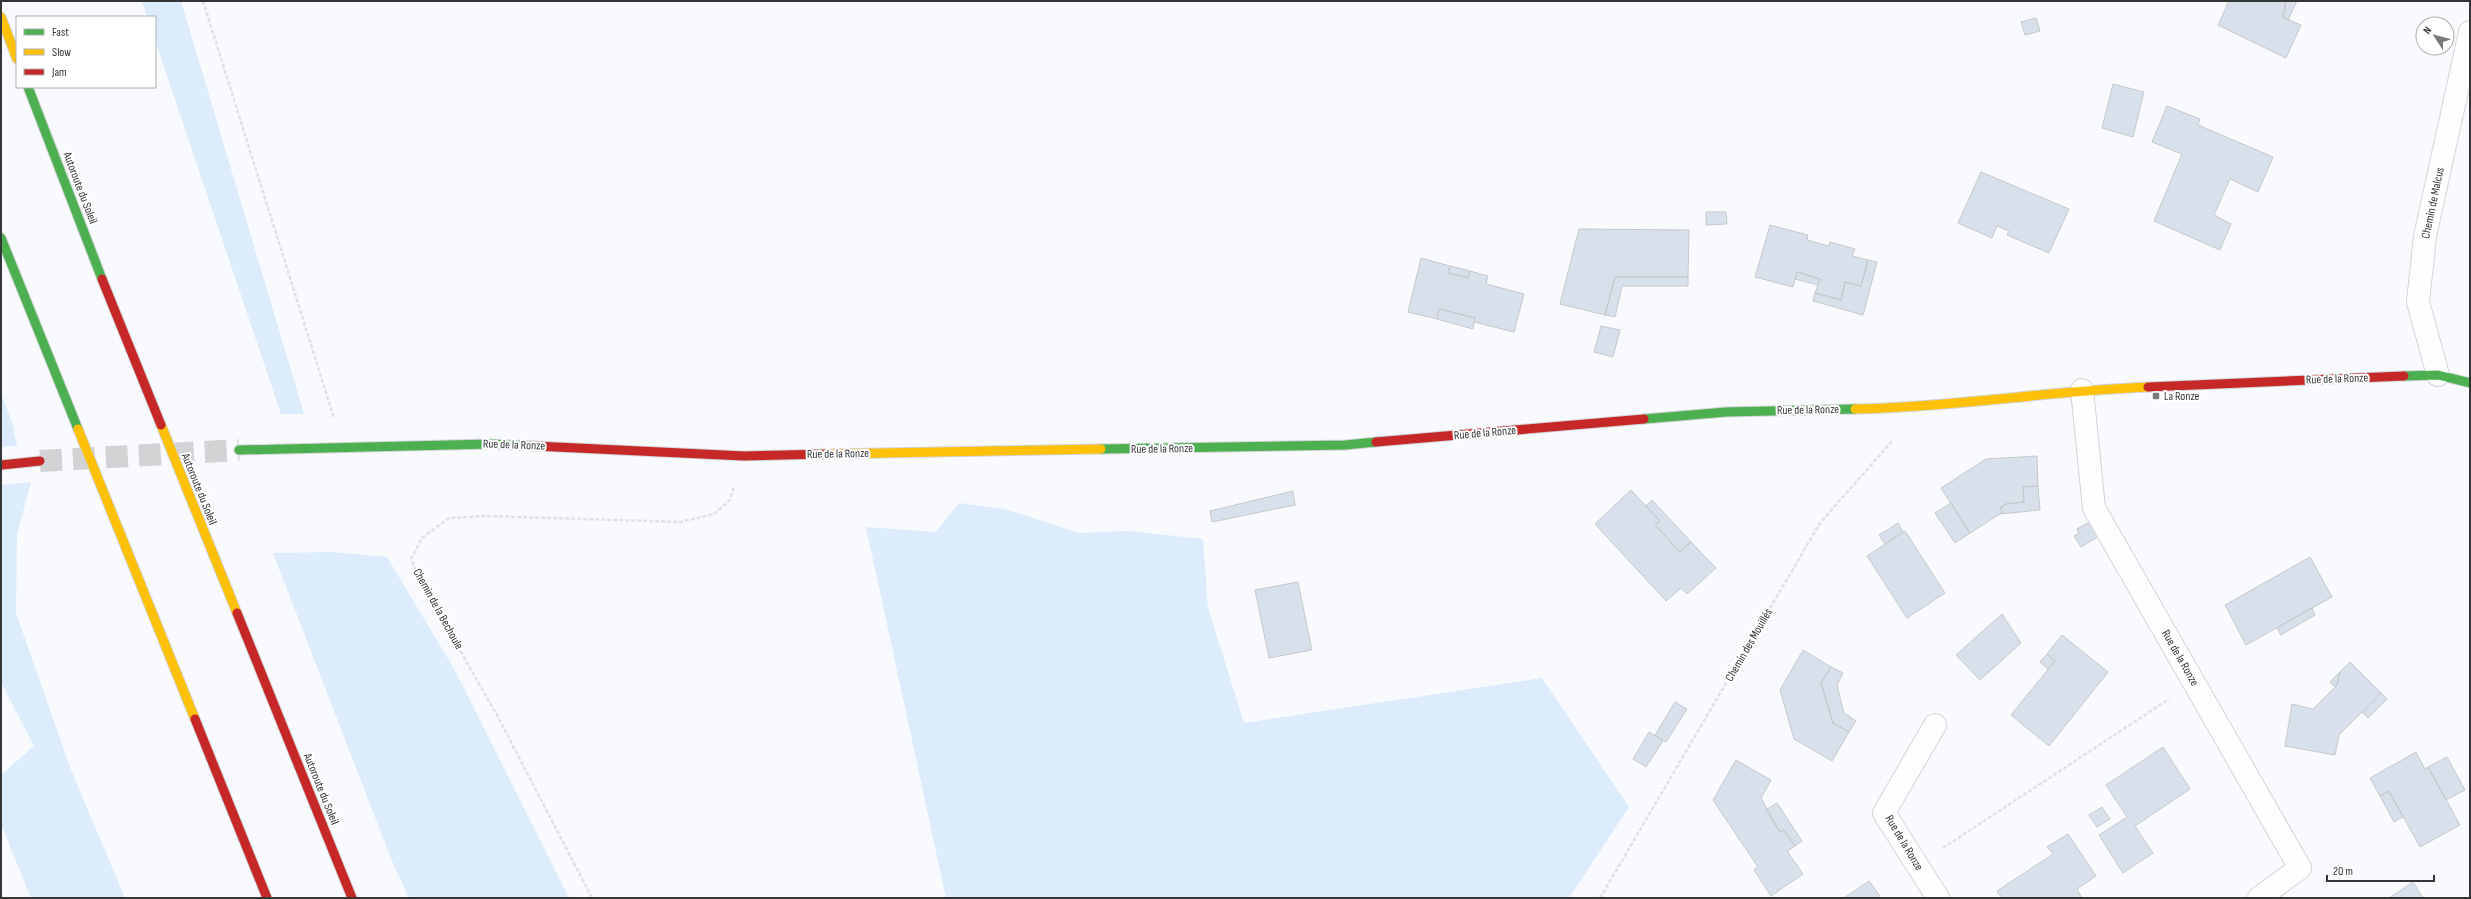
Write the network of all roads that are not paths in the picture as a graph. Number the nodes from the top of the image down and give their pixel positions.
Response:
1 (1, 17) edge
2 (2470, 32) edge
3 (16, 56) edge
4 (28, 88) edge
5 (1, 238) edge
6 (2438, 375) junction
7 (2470, 383) edge
8 (2082, 390) junction
9 (239, 450) tunnel mouth
10 (40, 461) tunnel mouth
11 (1, 465) edge
12 (1935, 725) dead end
13 (267, 898) edge
14 (352, 898) edge
15 (1938, 898) edge
16 (2259, 898) edge

1 - 3 main road
2 - 6 street, Chemin de Malcus
4 - 14 main road, Autoroute du Soleil
5 - 13 main road
6 - 7 main road, Rue de la Ronze
6 - 8 main road, Rue de la Ronze
8 - 9 main road, Rue de la Ronze
8 - 16 street, Rue de la Ronze
10 - 11 main road
12 - 15 street, Rue de la Ronze

